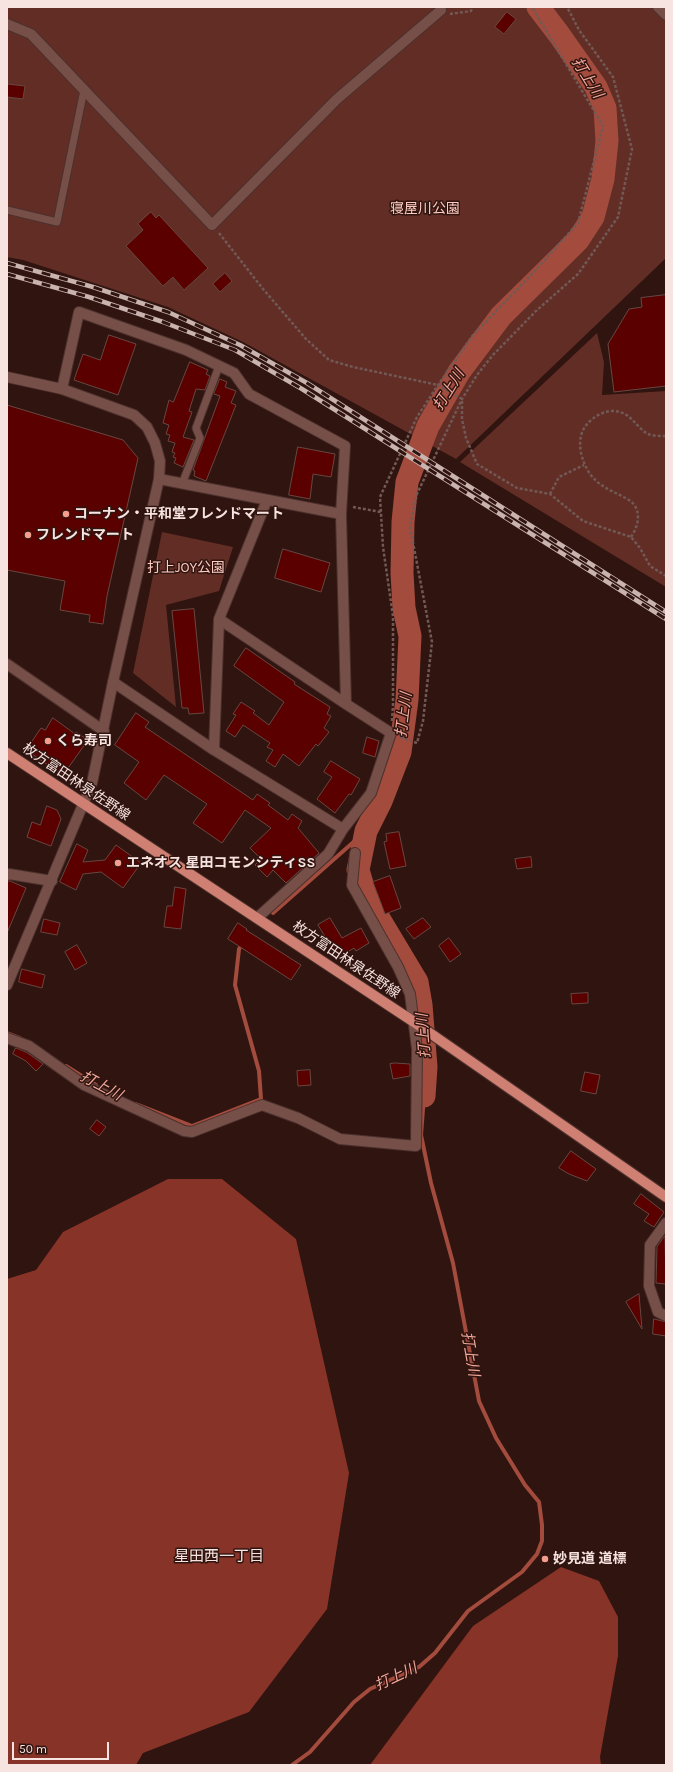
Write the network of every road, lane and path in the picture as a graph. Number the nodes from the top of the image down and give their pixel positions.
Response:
1 (473, 7) edge
2 (532, 7) edge
3 (567, 7) edge
4 (658, 7) edge
5 (441, 10) joint
6 (666, 15) edge
7 (7, 24) edge
8 (84, 90) junction
9 (7, 210) edge
10 (212, 225) junction
11 (219, 366) junction
12 (7, 378) edge
13 (439, 385) junction
14 (62, 389) junction
15 (462, 399) junction
16 (666, 436) edge
17 (584, 465) junction
18 (159, 479) junction
19 (182, 484) junction
20 (550, 494) junction
21 (267, 500) junction
22 (342, 509) junction
23 (382, 512) junction
24 (631, 537) junction
25 (666, 576) edge
26 (218, 619) junction
27 (7, 664) edge
28 (112, 682) junction
29 (346, 704) junction
30 (104, 731) junction
31 (391, 733) junction
32 (214, 750) junction
33 (7, 753) edge
34 (84, 805) junction
35 (343, 829) junction
36 (355, 853) dead end
37 (7, 876) edge
38 (52, 881) junction
39 (257, 918) junction
40 (7, 985) edge
41 (414, 1022) junction
42 (7, 1038) edge
43 (666, 1197) edge
44 (666, 1223) edge
45 (666, 1316) edge

1 - 5 path
2 - 13 path
3 - 15 path
4 - 6 street
5 - 10 street
7 - 8 street
8 - 9 lane
8 - 10 street
10 - 13 path
11 - 14 street
11 - 19 lane
11 - 22 street
12 - 14 street
13 - 15 path
13 - 23 path
14 - 18 street
15 - 20 path
15 - 31 path
16 - 17 path
17 - 20 path
17 - 24 path
18 - 19 street
18 - 28 street
19 - 21 street
20 - 24 path
21 - 22 street
21 - 26 street
22 - 23 path
22 - 29 street
23 - 31 path
24 - 25 path
26 - 29 street
26 - 32 street
27 - 30 street
28 - 30 street
28 - 32 street
29 - 31 street
30 - 34 street
31 - 35 street
32 - 35 street
33 - 34 main road, 枚方富田林泉佐野線
34 - 38 street
34 - 39 main road, 枚方富田林泉佐野線
35 - 39 street
36 - 41 street
37 - 38 street
38 - 40 street
39 - 41 main road, 枚方富田林泉佐野線
41 - 42 street
41 - 43 main road, 枚方富田林泉佐野線
44 - 45 street

